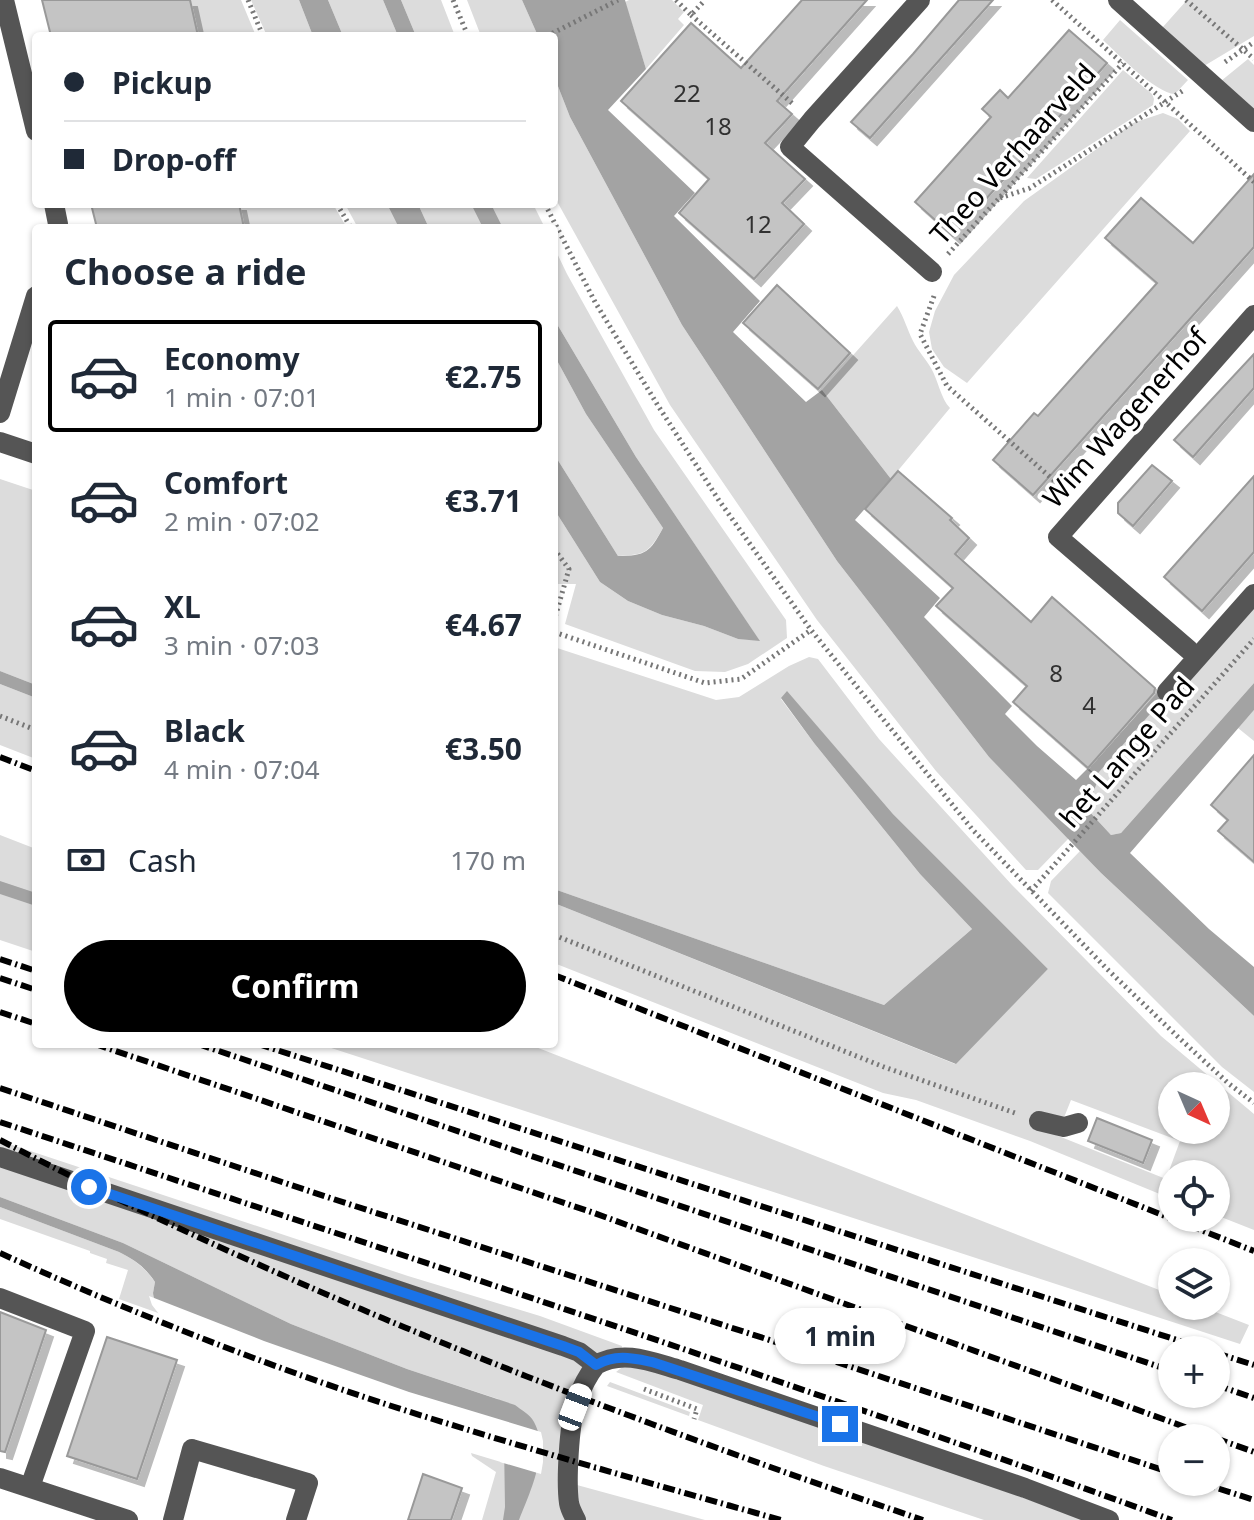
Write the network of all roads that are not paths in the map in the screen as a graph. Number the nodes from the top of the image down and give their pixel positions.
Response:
1 (4, 0) edge
2 (920, 0) edge
3 (1118, 0) edge
4 (32, 115) edge
5 (1254, 122) edge
6 (932, 272) road end
7 (32, 309) edge
8 (1254, 315) edge
9 (0, 413) edge
10 (0, 442) edge
11 (32, 453) edge
12 (1254, 594) edge
13 (1189, 650) dead end
14 (1167, 692) dead end
15 (1039, 1121) road end
16 (1078, 1123) dead end
17 (0, 1157) edge
18 (0, 1298) edge
19 (596, 1365) junction
20 (0, 1478) edge
21 (30, 1487) junction
22 (128, 1520) edge
23 (173, 1520) edge
24 (296, 1520) edge
25 (576, 1520) edge
26 (1109, 1520) edge

1 - 4 street
2 - 6 street
3 - 5 street
7 - 9 street
8 - 13 street, Wim Wagenerhof
10 - 11 street
12 - 14 street
15 - 16 street
17 - 19 street
18 - 21 street
19 - 25 street
19 - 26 street
20 - 21 street
21 - 22 street
23 - 24 street

